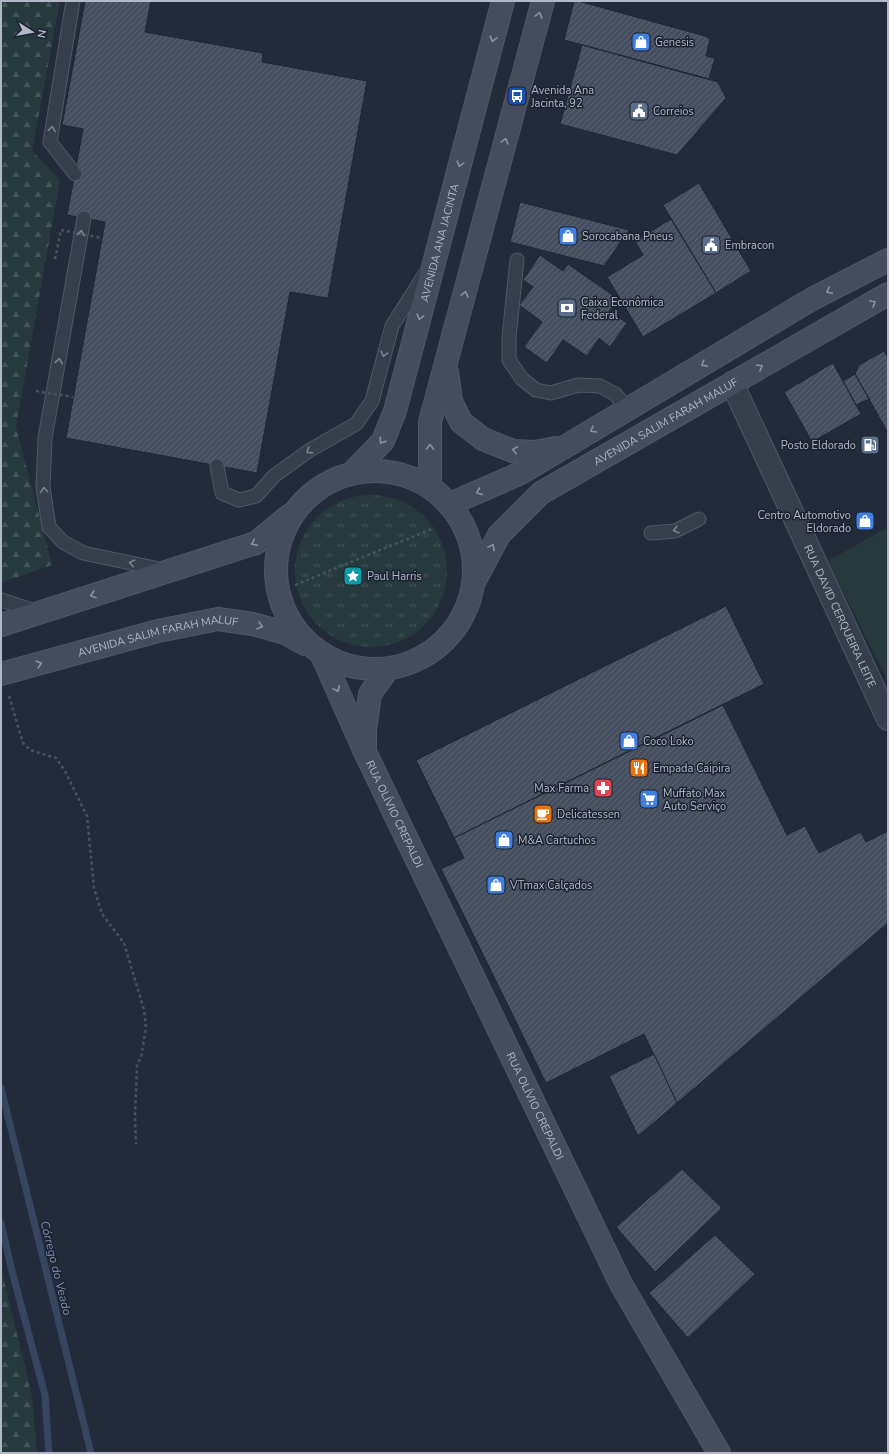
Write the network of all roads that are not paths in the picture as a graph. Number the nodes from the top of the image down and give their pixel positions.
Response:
1 (73, 1) edge
2 (503, 1) edge
3 (543, 1) edge
4 (75, 174) dead end
5 (84, 218) dead end
6 (435, 259) junction
7 (517, 260) dead end
8 (888, 260) edge
9 (888, 294) edge
10 (446, 363) junction
11 (732, 383) junction
12 (628, 409) junction
13 (567, 445) junction
14 (216, 466) dead end
15 (352, 473) junction
16 (430, 486) junction
17 (450, 504) junction
18 (295, 510) junction
19 (699, 519) dead end
20 (652, 533) dead end
21 (170, 571) junction
22 (474, 581) junction
23 (1, 600) edge
24 (40, 612) junction
25 (1, 625) edge
26 (317, 651) junction
27 (387, 670) junction
28 (2, 674) edge
29 (888, 719) edge
30 (365, 752) junction
31 (720, 1453) edge

4 -> 1 lane
2 -> 6 main road, AVENIDA ANA JACINTA
10 -> 3 main road
21 -> 5 lane
6 -> 14 lane
6 -> 15 main road, AVENIDA ANA JACINTA
7 - 12 lane
8 -> 12 main road
11 -> 9 main road, AVENIDA SALIM FARAH MALUF
13 -> 10 main road
16 -> 10 main road
22 -> 11 main road, AVENIDA SALIM FARAH MALUF
11 - 29 street, RUA DAVID CERQUEIRA LEITE
12 -> 13 main road
13 -> 17 main road
15 - 16 main road
15 - 18 main road
16 - 17 main road
17 - 22 main road
18 -> 21 main road
18 - 26 main road
19 -> 20 lane
21 -> 24 main road
22 - 27 main road, AVENIDA SALIM FARAH MALUF
23 - 24 lane
24 - 25 main road
26 - 27 main road, AVENIDA SALIM FARAH MALUF
28 -> 26 main road, AVENIDA SALIM FARAH MALUF
26 -> 30 main road, RUA OLÍVIO CREPALDI
27 - 30 main road
30 - 31 main road, RUA OLÍVIO CREPALDI

